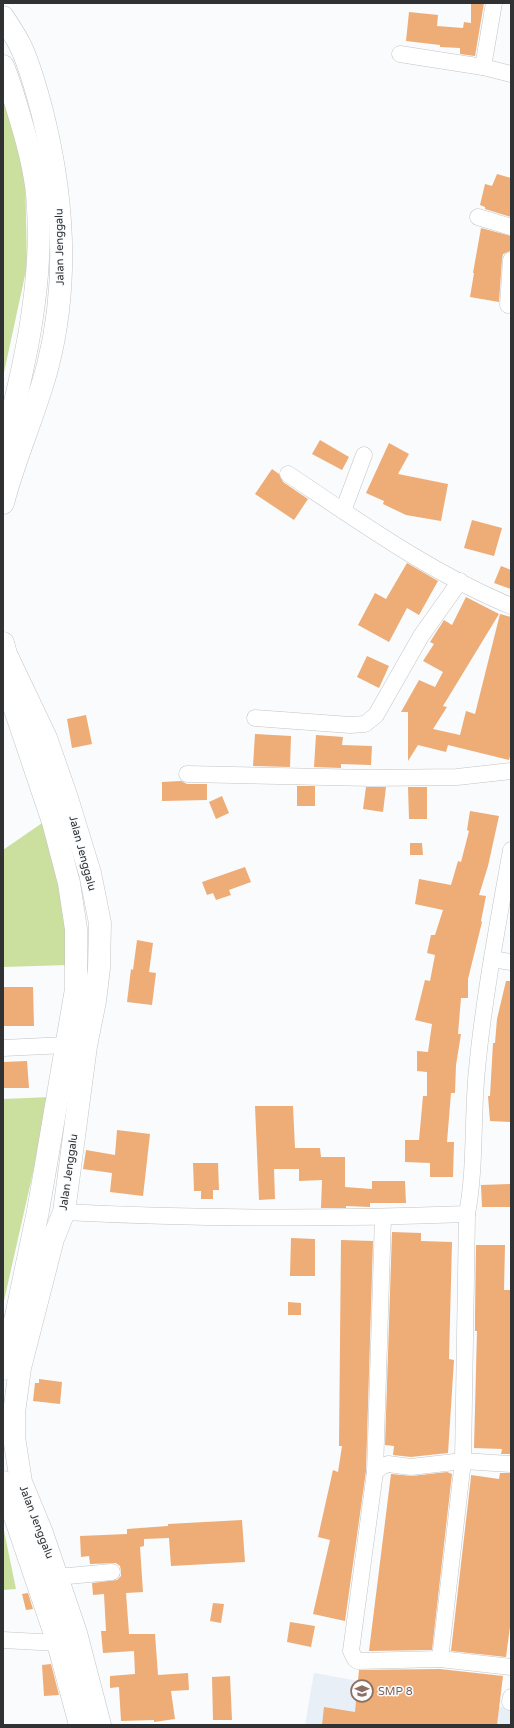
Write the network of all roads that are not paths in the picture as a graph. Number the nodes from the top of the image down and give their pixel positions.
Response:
1 (494, 3) edge
2 (3, 16) edge
3 (400, 54) dead end
4 (3, 66) edge
5 (483, 67) junction
6 (511, 74) edge
7 (478, 217) dead end
8 (511, 227) edge
9 (511, 260) edge
10 (508, 305) dead end
11 (3, 451) edge
12 (364, 455) dead end
13 (288, 474) dead end
14 (3, 503) edge
15 (343, 511) junction
16 (460, 581) junction
17 (511, 606) edge
18 (3, 643) edge
19 (3, 676) edge
20 (256, 718) dead end
21 (511, 771) edge
22 (187, 774) dead end
23 (511, 850) edge
24 (492, 959) junction
25 (511, 962) edge
26 (66, 1046) junction
27 (3, 1048) edge
28 (64, 1212) junction
29 (467, 1214) junction
30 (382, 1217) junction
31 (23, 1320) junction
32 (3, 1370) edge
33 (463, 1461) junction
34 (511, 1464) edge
35 (375, 1472) junction
36 (3, 1482) edge
37 (112, 1572) dead end
38 (57, 1577) junction
39 (3, 1640) edge
40 (58, 1643) junction
41 (440, 1659) junction
42 (511, 1667) edge
43 (80, 1725) edge
44 (100, 1725) edge

1 - 5 street
2 - 14 main road, Jalan Jenggalu
3 - 5 street
4 - 11 main road, Jalan Jenggalu
5 - 6 street
7 - 8 street
9 - 10 street
12 - 15 street
13 - 15 street
15 - 16 street
16 - 17 street
16 - 20 street
18 - 28 main road, Jalan Jenggalu
19 - 26 main road, Jalan Jenggalu
21 - 22 street
23 - 24 street
24 - 25 street
24 - 29 street
26 - 27 street
26 - 31 main road, Jalan Jenggalu
28 - 30 street
28 - 31 main road, Jalan Jenggalu
29 - 30 street
29 - 33 street
30 - 35 street
31 - 32 main road, Jalan Jenggalu
31 - 38 main road, Jalan Jenggalu
33 - 34 street
33 - 35 street
33 - 41 street
35 - 41 street
36 - 40 main road, Jalan Jenggalu
37 - 38 street
38 - 44 main road, Jalan Jenggalu
39 - 40 street
40 - 43 main road, Jalan Jenggalu
41 - 42 street

